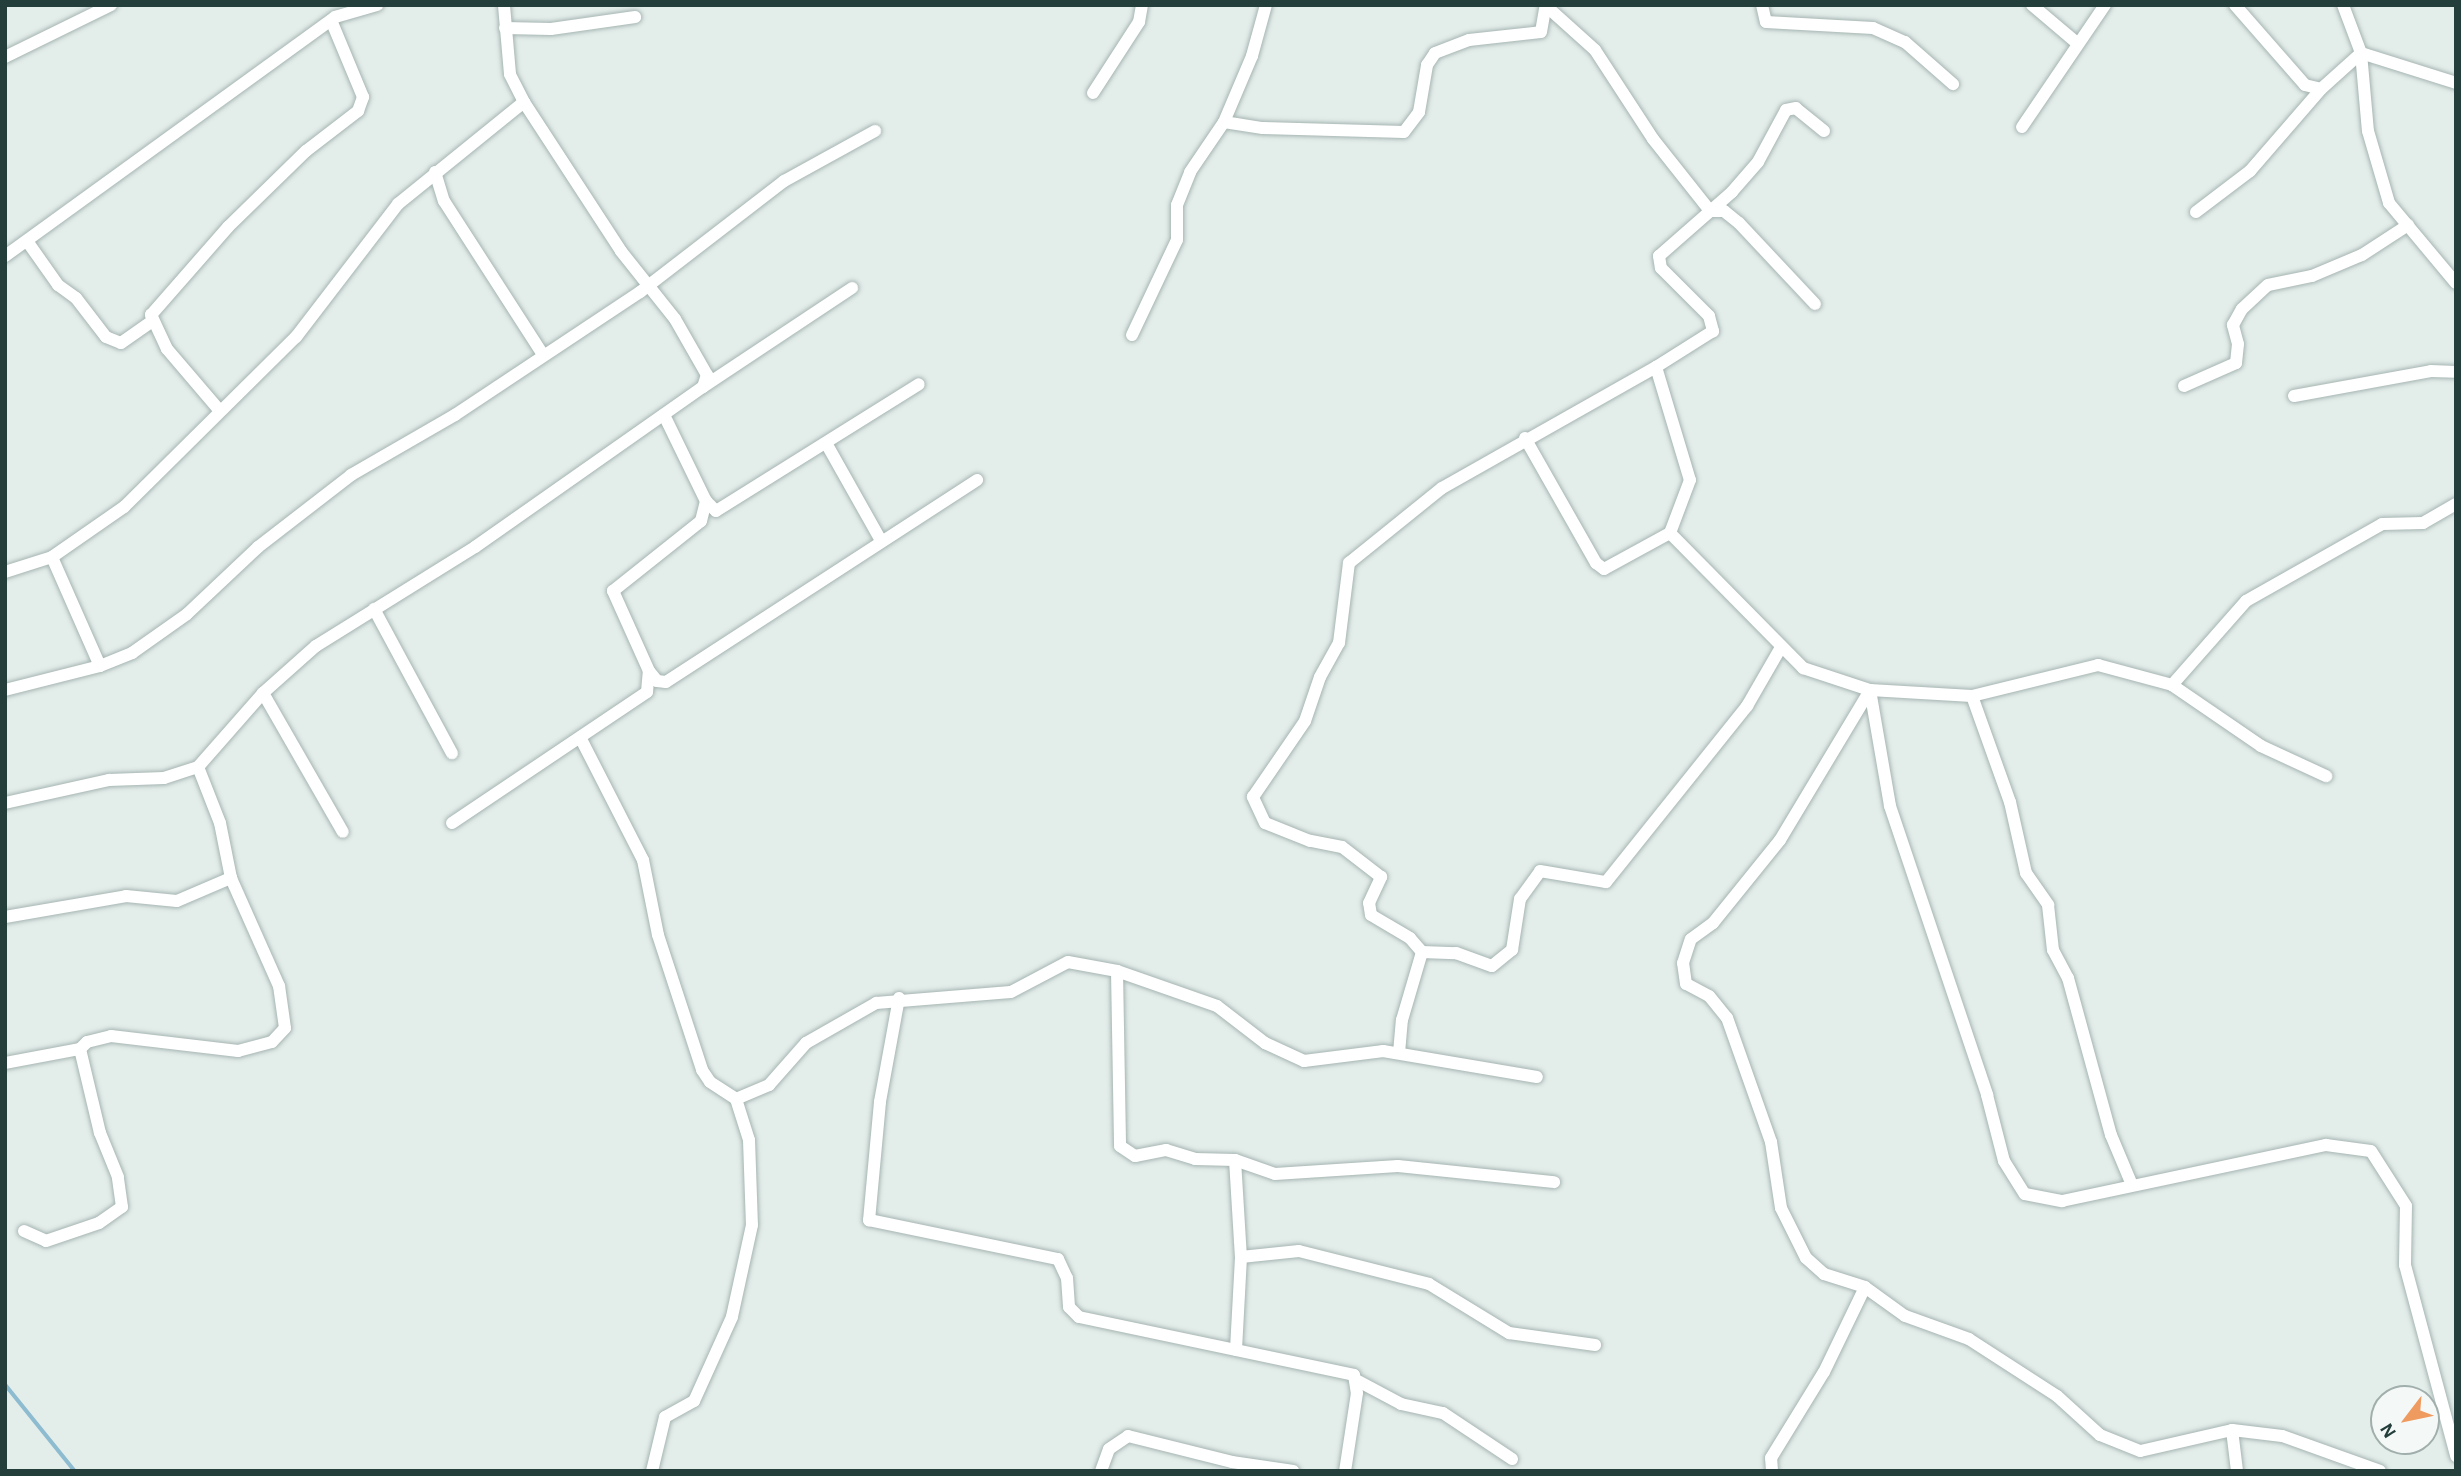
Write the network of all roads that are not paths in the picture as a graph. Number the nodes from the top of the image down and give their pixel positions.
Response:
1 (111, 5) edge
2 (377, 5) edge
3 (504, 5) edge
4 (1142, 5) edge
5 (1266, 5) edge
6 (1762, 5) edge
7 (2032, 5) edge
8 (2105, 5) edge
9 (2235, 5) edge
10 (2343, 5) edge
11 (1545, 7) edge
12 (332, 14) edge
13 (635, 17) dead end
14 (505, 28) junction
15 (2077, 43) junction
16 (2361, 53) junction
17 (5, 57) edge
18 (2456, 83) edge
19 (1953, 84) dead end
20 (2321, 89) junction
21 (1093, 93) dead end
22 (524, 102) junction
23 (1224, 122) junction
24 (2022, 127) dead end
25 (875, 131) dead end
26 (1824, 131) dead end
27 (435, 172) junction
28 (1710, 211) junction
29 (2196, 212) dead end
30 (2408, 225) junction
31 (27, 242) junction
32 (5, 256) edge
33 (648, 282) junction
34 (2456, 283) edge
35 (852, 288) dead end
36 (1815, 304) dead end
37 (151, 322) junction
38 (1132, 335) dead end
39 (542, 353) junction
40 (1656, 367) junction
41 (2456, 372) edge
42 (919, 384) dead end
43 (703, 387) junction
44 (2184, 387) dead end
45 (2294, 396) dead end
46 (220, 411) junction
47 (664, 415) junction
48 (1525, 438) junction
49 (826, 443) junction
50 (977, 480) dead end
51 (706, 501) junction
52 (2456, 504) edge
53 (1670, 533) junction
54 (880, 539) junction
55 (52, 557) junction
56 (5, 572) edge
57 (374, 609) junction
58 (1781, 648) junction
59 (100, 666) junction
60 (649, 671) junction
61 (2172, 685) junction
62 (5, 690) edge
63 (1870, 690) junction
64 (263, 693) junction
65 (1972, 695) junction
66 (581, 739) junction
67 (452, 753) dead end
68 (198, 767) junction
69 (2326, 776) dead end
70 (6, 801) edge
71 (452, 823) dead end
72 (342, 832) dead end
73 (231, 878) junction
74 (5, 917) edge
75 (1422, 952) junction
76 (1117, 971) junction
77 (899, 998) junction
78 (80, 1049) junction
79 (1399, 1052) junction
80 (5, 1063) edge
81 (1538, 1077) dead end
82 (736, 1099) junction
83 (1235, 1160) junction
84 (1554, 1182) dead end
85 (2132, 1185) junction
86 (24, 1231) dead end
87 (1241, 1257) junction
88 (1865, 1287) junction
89 (1595, 1346) dead end
90 (1236, 1350) junction
91 (1358, 1381) junction
92 (2232, 1430) junction
93 (2456, 1456) edge
94 (1512, 1460) dead end
95 (652, 1471) edge
96 (1101, 1471) edge
97 (1293, 1471) edge
98 (1345, 1471) edge
99 (1772, 1471) edge
100 (2237, 1471) edge
101 (2380, 1471) edge

1 - 17 street
2 - 12 street
3 - 14 street
4 - 21 street
5 - 23 street
6 - 19 street
7 - 15 street
8 - 15 street
9 - 20 street
10 - 16 street
11 - 23 street
11 - 28 street
12 - 31 street
12 - 37 street
13 - 14 street
14 - 22 street
15 - 24 street
16 - 18 street
16 - 20 street
16 - 30 street
20 - 29 street
22 - 27 street
22 - 33 street
23 - 38 street
25 - 33 street
26 - 28 street
27 - 39 street
27 - 46 street
28 - 36 street
28 - 40 street
30 - 34 street
30 - 44 street
31 - 32 street
31 - 37 street
33 - 39 street
33 - 43 street
35 - 43 street
37 - 46 street
39 - 59 street
40 - 48 street
40 - 53 street
41 - 45 street
42 - 49 street
43 - 47 street
46 - 55 street
47 - 51 street
47 - 57 street
48 - 53 street
48 - 75 street
49 - 51 street
49 - 54 street
50 - 54 street
51 - 60 street
52 - 61 street
53 - 58 street
54 - 60 street
55 - 56 street
55 - 59 street
57 - 64 street
57 - 67 street
58 - 63 street
58 - 75 street
59 - 62 street
60 - 66 street
61 - 65 street
61 - 69 street
63 - 65 street
63 - 85 street
63 - 88 street
64 - 68 street
64 - 72 street
65 - 85 street
66 - 71 street
66 - 82 street
68 - 70 street
68 - 73 street
73 - 74 street
73 - 78 street
75 - 79 street
76 - 77 street
76 - 79 street
76 - 83 street
77 - 82 street
77 - 90 street
78 - 80 street
78 - 86 street
79 - 81 street
82 - 95 street
83 - 84 street
83 - 87 street
85 - 93 street
87 - 89 street
87 - 90 street
88 - 92 street
88 - 99 street
90 - 91 street
91 - 94 street
91 - 98 street
92 - 100 street
92 - 101 street
96 - 97 street

